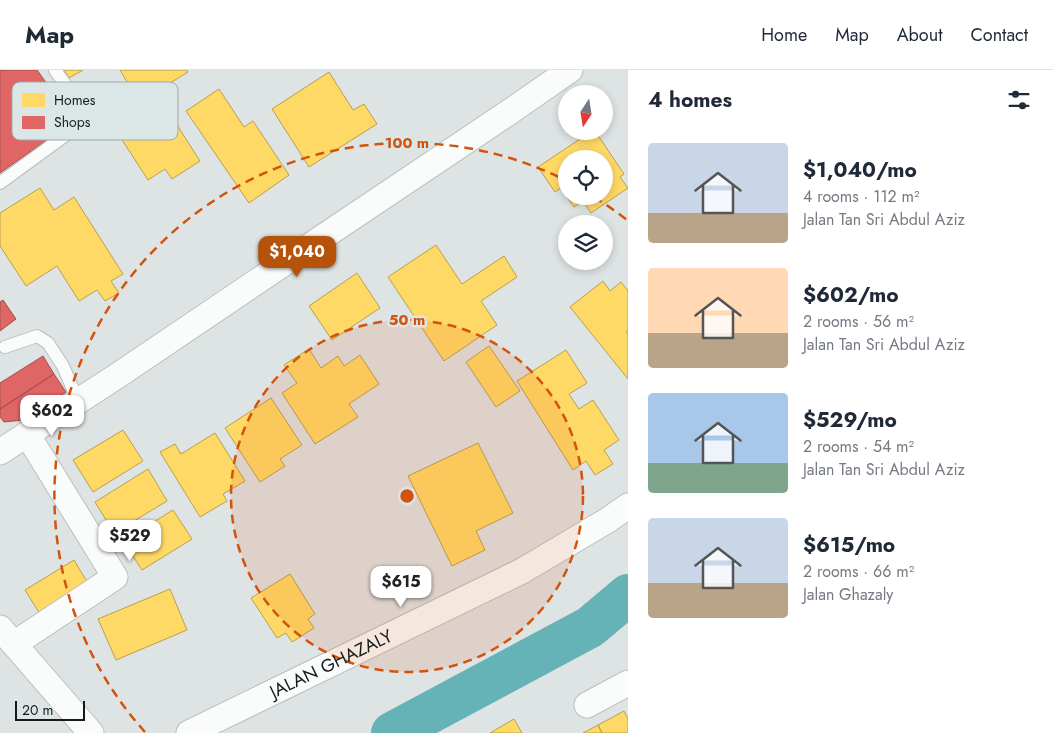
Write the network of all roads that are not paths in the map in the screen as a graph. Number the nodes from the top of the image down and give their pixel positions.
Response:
1 (55, 70) edge
2 (570, 70) edge
3 (64, 82) edge
4 (59, 140) edge
5 (0, 183) edge
6 (5, 347) dead end
7 (78, 401) junction
8 (9, 441) edge
9 (628, 506) edge
10 (7, 636) edge
11 (628, 683) edge
12 (587, 705) dead end
13 (91, 733) edge
14 (190, 733) edge

1 - 3 lane
2 - 7 street
4 - 5 lane
6 - 7 lane
7 - 8 street
8 - 10 street
9 - 14 street, JALAN GHAZALY
10 - 13 street
11 - 12 street

